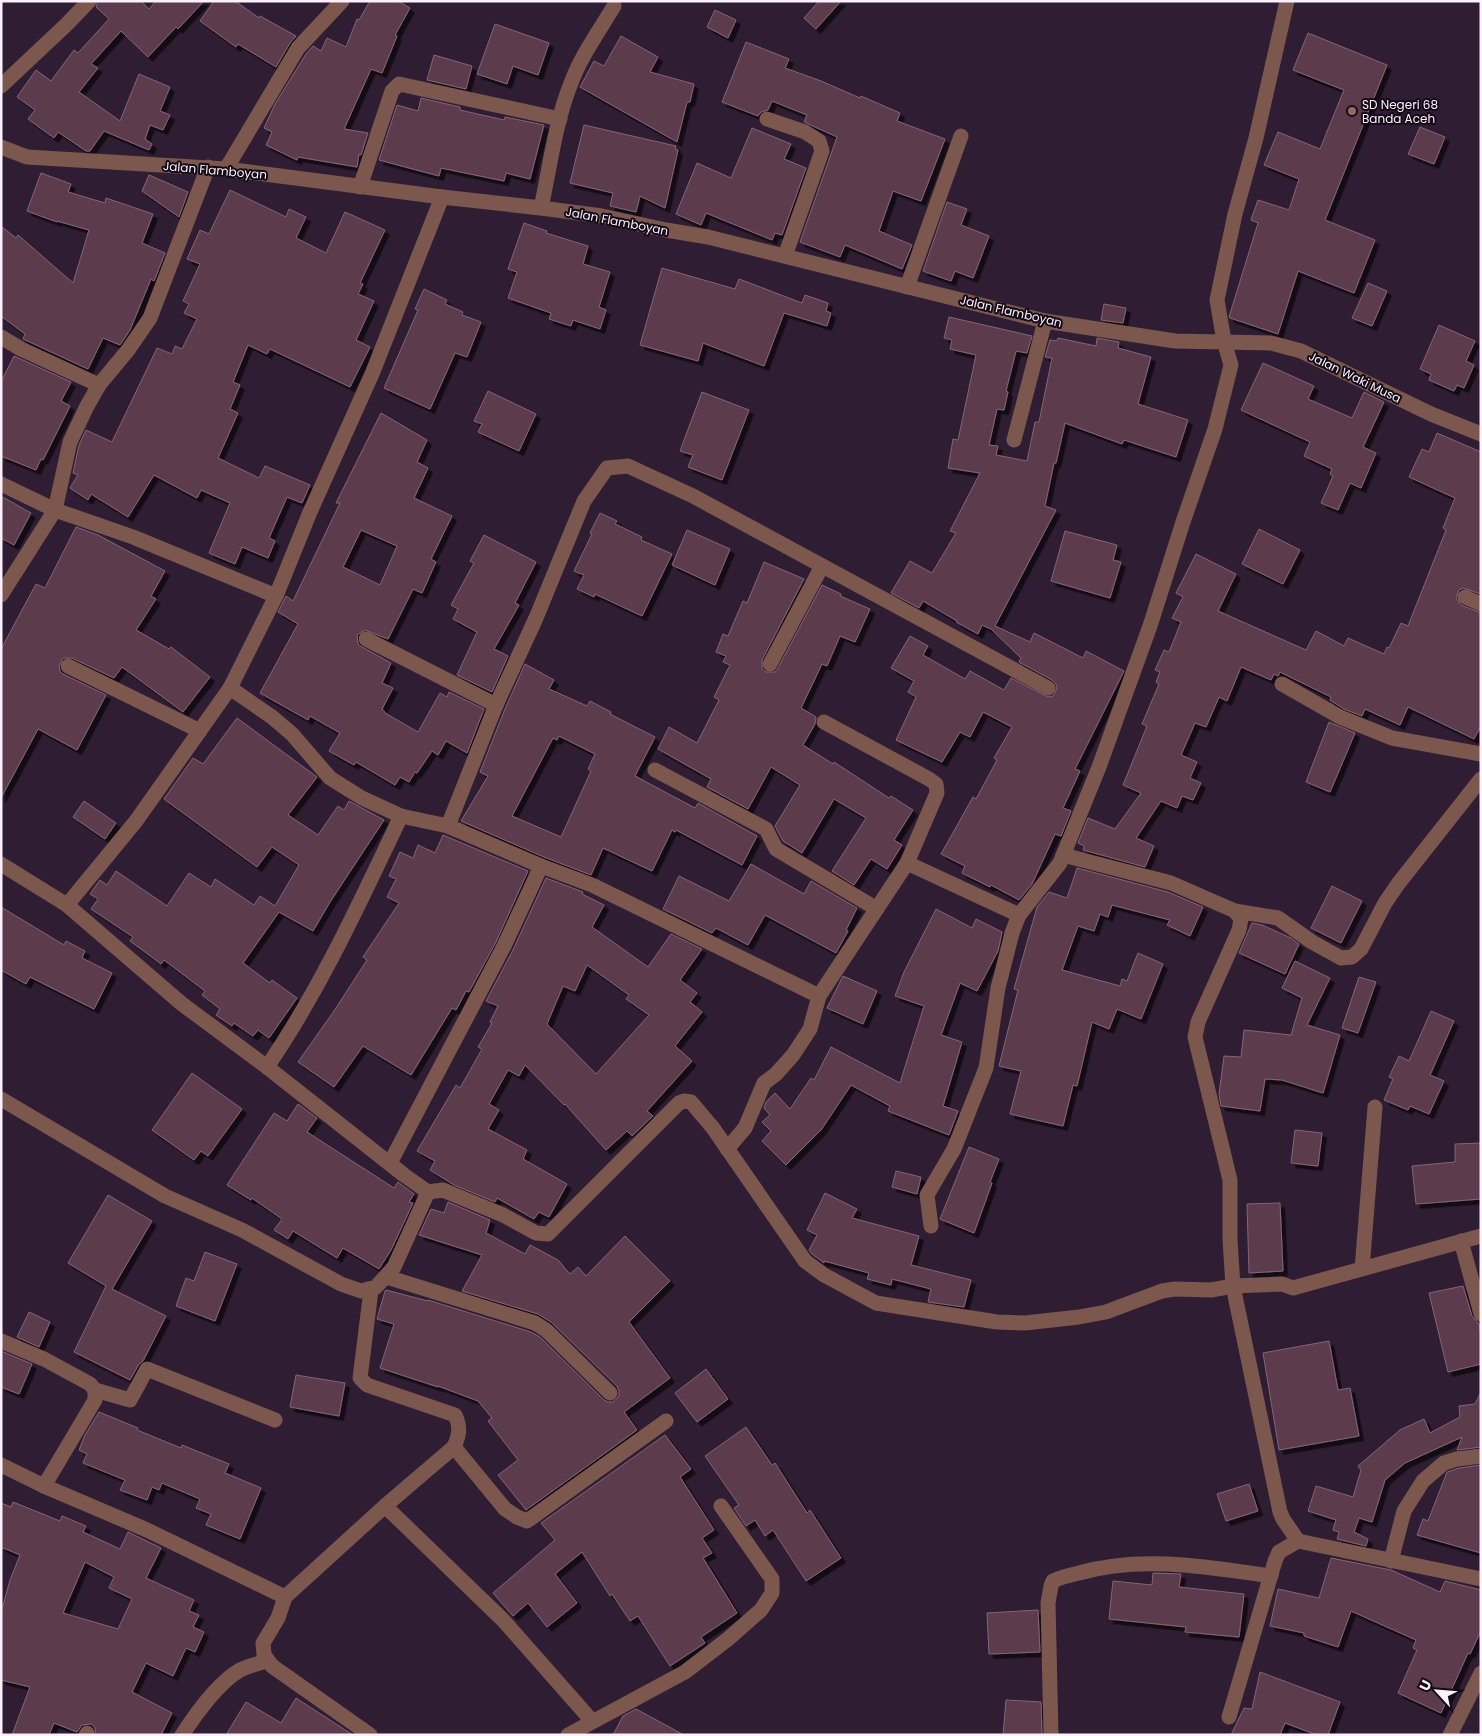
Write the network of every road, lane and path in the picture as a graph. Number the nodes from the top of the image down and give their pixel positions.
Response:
1 (89, 1) edge
2 (342, 1) edge
3 (1287, 1) edge
4 (614, 6) dead end
5 (1, 86) edge
6 (560, 119) junction
7 (768, 119) dead end
8 (961, 136) dead end
9 (1, 147) edge
10 (208, 167) junction
11 (226, 169) junction
12 (360, 187) junction
13 (442, 197) junction
14 (541, 208) junction
15 (785, 256) junction
16 (907, 287) junction
17 (1044, 320) junction
18 (1, 338) edge
19 (1224, 342) junction
20 (99, 385) junction
21 (1481, 434) edge
22 (1014, 440) dead end
23 (1, 484) edge
24 (55, 510) junction
25 (822, 566) junction
26 (1, 595) edge
27 (276, 596) junction
28 (1464, 597) dead end
29 (1481, 604) edge
30 (366, 639) dead end
31 (770, 664) dead end
32 (68, 666) dead end
33 (1282, 684) dead end
34 (230, 688) junction
35 (1048, 688) dead end
36 (496, 705) junction
37 (824, 722) dead end
38 (200, 731) junction
39 (1481, 754) edge
40 (655, 770) dead end
41 (1481, 779) edge
42 (401, 816) junction
43 (448, 826) junction
44 (1063, 855) junction
45 (907, 863) junction
46 (1, 864) edge
47 (541, 866) junction
48 (67, 905) junction
49 (877, 908) junction
50 (1235, 911) junction
51 (1019, 915) junction
52 (819, 996) junction
53 (267, 1067) junction
54 (1, 1099) edge
55 (1376, 1107) dead end
56 (727, 1149) junction
57 (390, 1163) junction
58 (428, 1192) junction
59 (931, 1226) dead end
60 (1481, 1236) edge
61 (1461, 1242) junction
62 (1362, 1269) junction
63 (387, 1277) junction
64 (1233, 1286) junction
65 (371, 1290) junction
66 (1481, 1314) edge
67 (1, 1341) edge
68 (95, 1390) junction
69 (610, 1393) dead end
70 (275, 1420) dead end
71 (666, 1421) dead end
72 (454, 1447) junction
73 (1481, 1456) edge
74 (1, 1465) edge
75 (44, 1486) junction
76 (385, 1506) junction
77 (721, 1506) dead end
78 (1298, 1541) junction
79 (1391, 1561) junction
80 (1271, 1576) junction
81 (1481, 1579) edge
82 (285, 1597) junction
83 (266, 1661) junction
84 (1481, 1672) edge
85 (1229, 1717) dead end
86 (592, 1721) junction
87 (182, 1735) edge
88 (370, 1735) edge
89 (568, 1735) edge
90 (1051, 1735) edge
91 (1450, 1735) edge

1 - 5 street
2 - 11 street
3 - 19 street
4 - 6 street
6 - 12 street
6 - 14 street
7 - 15 street
8 - 16 street
9 - 10 street, Jalan Flamboyan
10 - 11 street, Jalan Flamboyan
10 - 20 street
11 - 12 street, Jalan Flamboyan
12 - 13 street, Jalan Flamboyan
13 - 14 street, Jalan Flamboyan
13 - 27 street
14 - 15 street, Jalan Flamboyan
15 - 16 street, Jalan Flamboyan
16 - 17 street, Jalan Flamboyan
17 - 19 street, Jalan Flamboyan
17 - 22 street
18 - 20 street
19 - 21 street, Jalan Waki Musa
19 - 44 street
20 - 24 street
23 - 24 street
24 - 26 street
24 - 27 street
25 - 31 street
25 - 35 street
25 - 36 street
27 - 34 street
28 - 29 street
30 - 36 street
32 - 38 street
33 - 39 street
34 - 38 street
34 - 42 street
36 - 43 street
37 - 45 street
38 - 48 street
40 - 49 street
41 - 50 street
42 - 43 street
42 - 53 street
43 - 47 street
44 - 50 street
44 - 51 street
45 - 49 street
45 - 51 street
46 - 48 street
47 - 52 street
47 - 57 street
48 - 53 street
49 - 52 street
50 - 64 street
51 - 59 street
52 - 56 street
53 - 57 street
54 - 65 street
55 - 62 street
56 - 58 street
56 - 64 street
57 - 58 street
58 - 63 street
60 - 61 street
61 - 62 street
61 - 66 street
62 - 64 street
63 - 65 street
63 - 69 street
64 - 78 street
65 - 72 street
67 - 68 street
68 - 70 street
68 - 75 street
71 - 72 street
72 - 76 street
73 - 79 street
74 - 75 street
75 - 82 street
76 - 82 street
76 - 86 street
77 - 86 street
78 - 79 street
78 - 80 street
79 - 81 street
80 - 85 street
80 - 90 street
82 - 83 street
83 - 87 street
83 - 88 street
84 - 91 street
86 - 89 street

